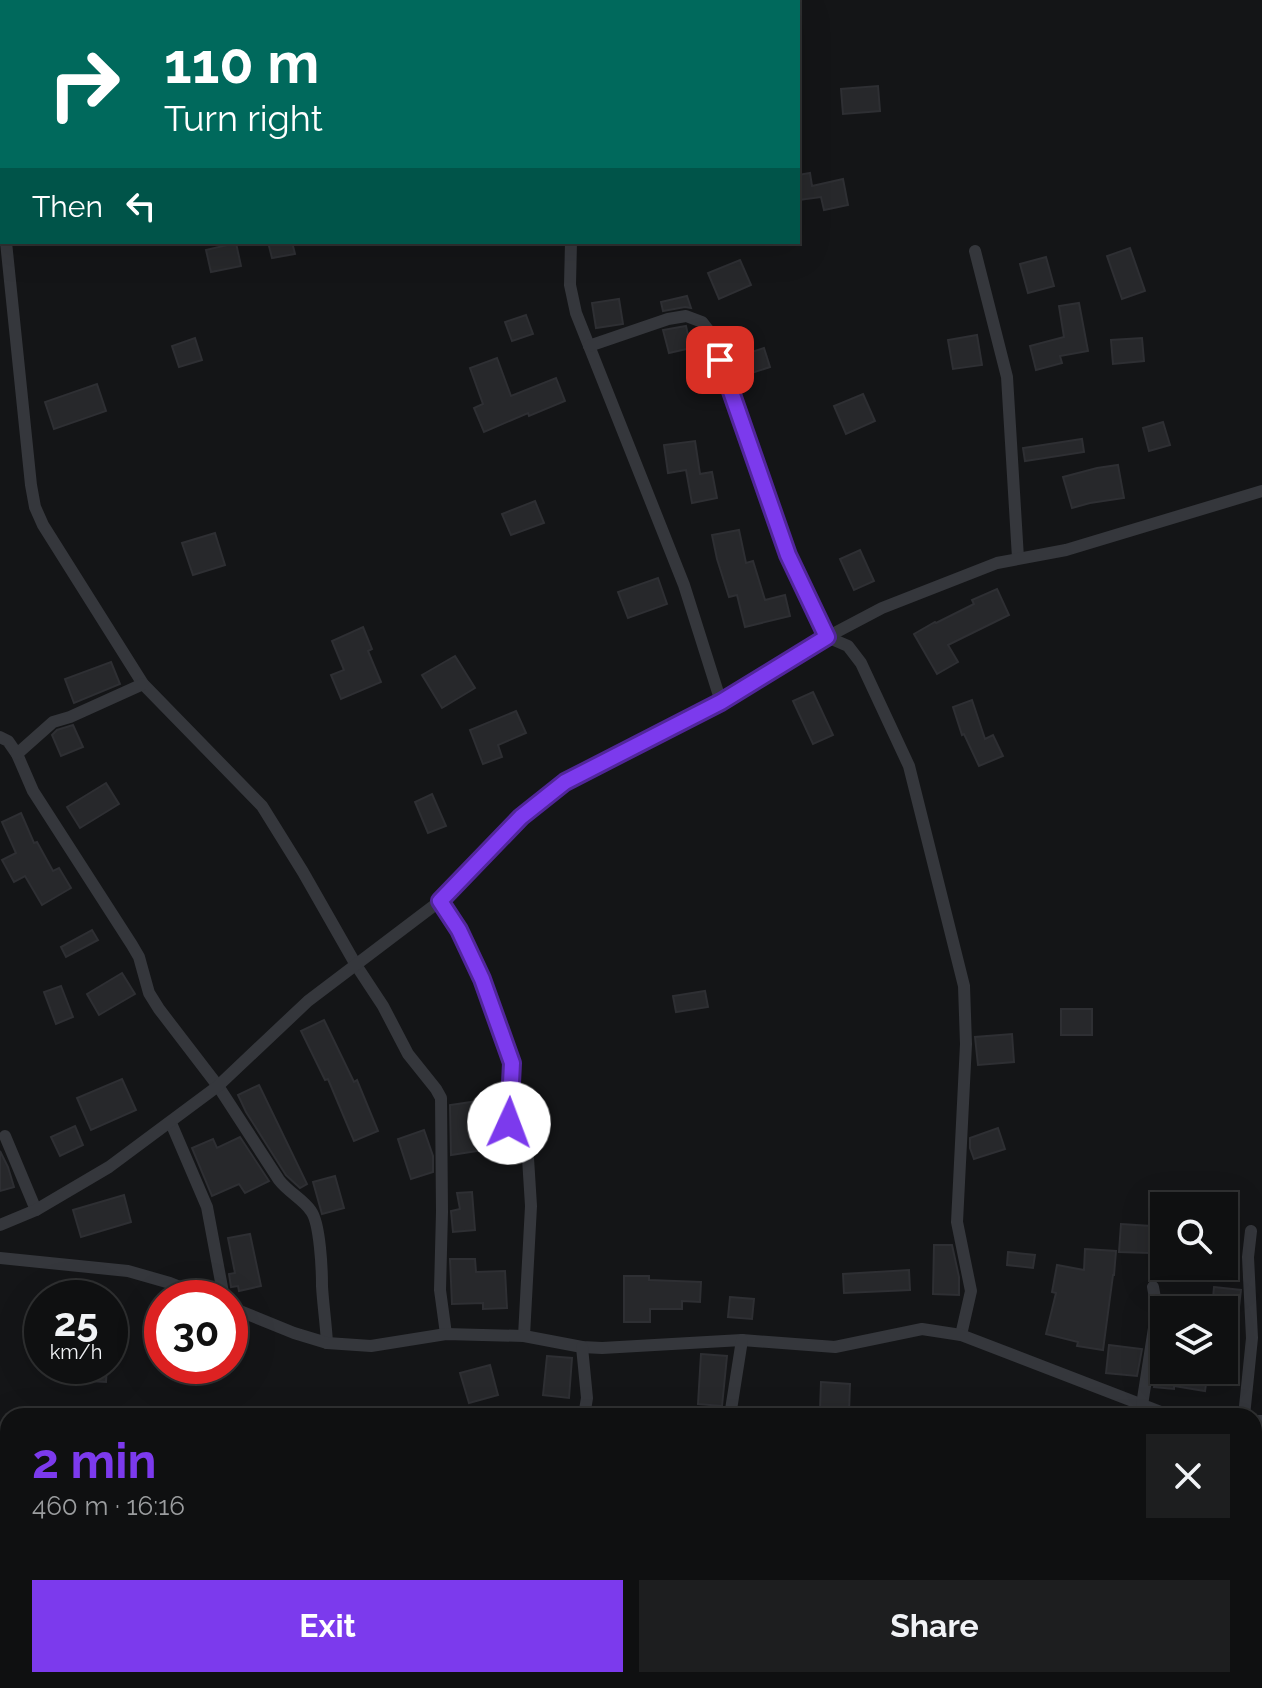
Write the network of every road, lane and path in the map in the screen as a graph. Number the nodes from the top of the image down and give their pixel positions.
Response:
1 (6, 244) edge
2 (571, 244) edge
3 (975, 251) dead end
4 (589, 346) junction
5 (1262, 491) edge
6 (1018, 558) junction
7 (827, 637) junction
8 (143, 684) junction
9 (721, 702) junction
10 (0, 737) edge
11 (17, 754) junction
12 (440, 901) junction
13 (356, 965) junction
14 (218, 1086) junction
15 (171, 1123) junction
16 (5, 1136) dead end
17 (36, 1210) junction
18 (0, 1225) edge
19 (1251, 1231) dead end
20 (0, 1258) edge
21 (160, 1280) edge
22 (221, 1280) edge
23 (1153, 1287) dead end
24 (248, 1314) edge
25 (446, 1334) junction
26 (961, 1335) junction
27 (524, 1336) junction
28 (742, 1340) junction
29 (327, 1343) junction
30 (582, 1347) junction
31 (1142, 1405) junction
32 (585, 1408) edge
33 (731, 1408) edge
34 (1150, 1408) edge
35 (1245, 1408) edge

1 - 8 street
2 - 4 street
3 - 6 street
4 - 7 street
4 - 9 street
5 - 6 street
6 - 7 street
7 - 9 street
7 - 26 street
8 - 11 street
8 - 13 street
9 - 12 street
10 - 11 street
11 - 14 street
12 - 13 street
12 - 27 street
13 - 14 street
13 - 25 street
14 - 15 street
14 - 29 street
15 - 17 street
15 - 22 street
16 - 17 street
17 - 18 street
19 - 35 street
20 - 21 street
23 - 31 street
24 - 29 street
25 - 27 street
25 - 29 street
26 - 28 street
26 - 31 street
27 - 30 street
28 - 30 street
28 - 33 street
30 - 32 street
31 - 34 street

